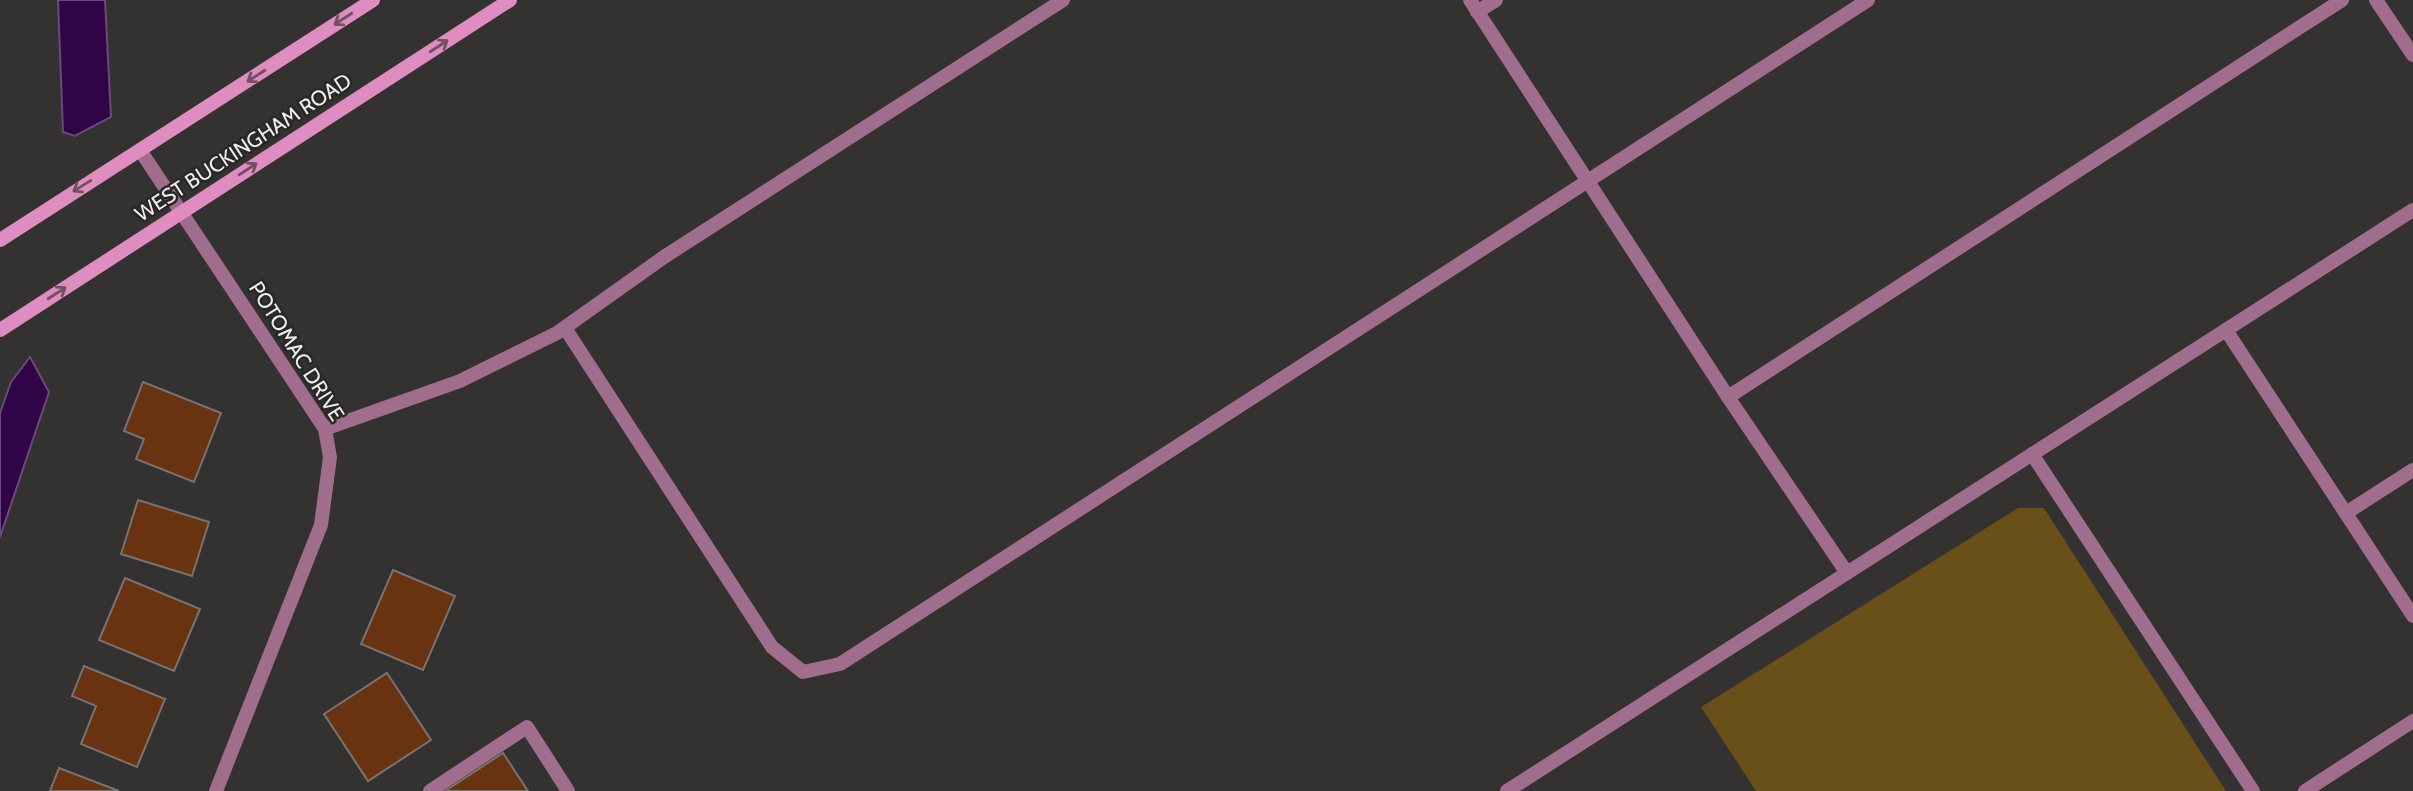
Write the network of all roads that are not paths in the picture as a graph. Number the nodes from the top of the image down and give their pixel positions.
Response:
1 (373, 0) edge
2 (510, 0) edge
3 (1063, 0) edge
4 (1496, 0) edge
5 (1868, 0) edge
6 (2342, 0) edge
7 (2376, 0) edge
8 (1474, 6) edge
9 (2413, 55) edge
10 (140, 150) junction
11 (1588, 180) junction
12 (2413, 210) edge
13 (182, 212) junction
14 (0, 240) edge
15 (565, 328) junction
16 (0, 330) edge
17 (2226, 330) junction
18 (1728, 397) junction
19 (326, 429) junction
20 (2032, 454) junction
21 (2413, 470) edge
22 (2346, 513) junction
23 (1847, 573) junction
24 (2413, 615) edge
25 (2413, 721) edge
26 (1530, 785) edge
27 (220, 790) edge
28 (430, 791) edge
29 (568, 791) edge
30 (1507, 791) edge
31 (2253, 791) edge
32 (2305, 791) edge

1 -> 10 main road
13 -> 2 main road, WEST BUCKINGHAM ROAD
3 - 15 street
4 - 8 street
5 - 11 street
6 - 18 street
7 - 9 street
8 - 11 street
10 - 13 street, POTOMAC DRIVE
10 -> 14 main road
11 - 15 street
11 - 18 street
12 - 17 street
16 -> 13 main road, WEST BUCKINGHAM ROAD
13 - 19 street, POTOMAC DRIVE
15 - 19 street
17 - 20 street
17 - 22 street
18 - 23 street
19 - 27 street, POTOMAC DRIVE
20 - 23 street
20 - 31 street
21 - 22 street
22 - 24 street
23 - 26 street
25 - 32 street
26 - 30 street
28 - 29 street

